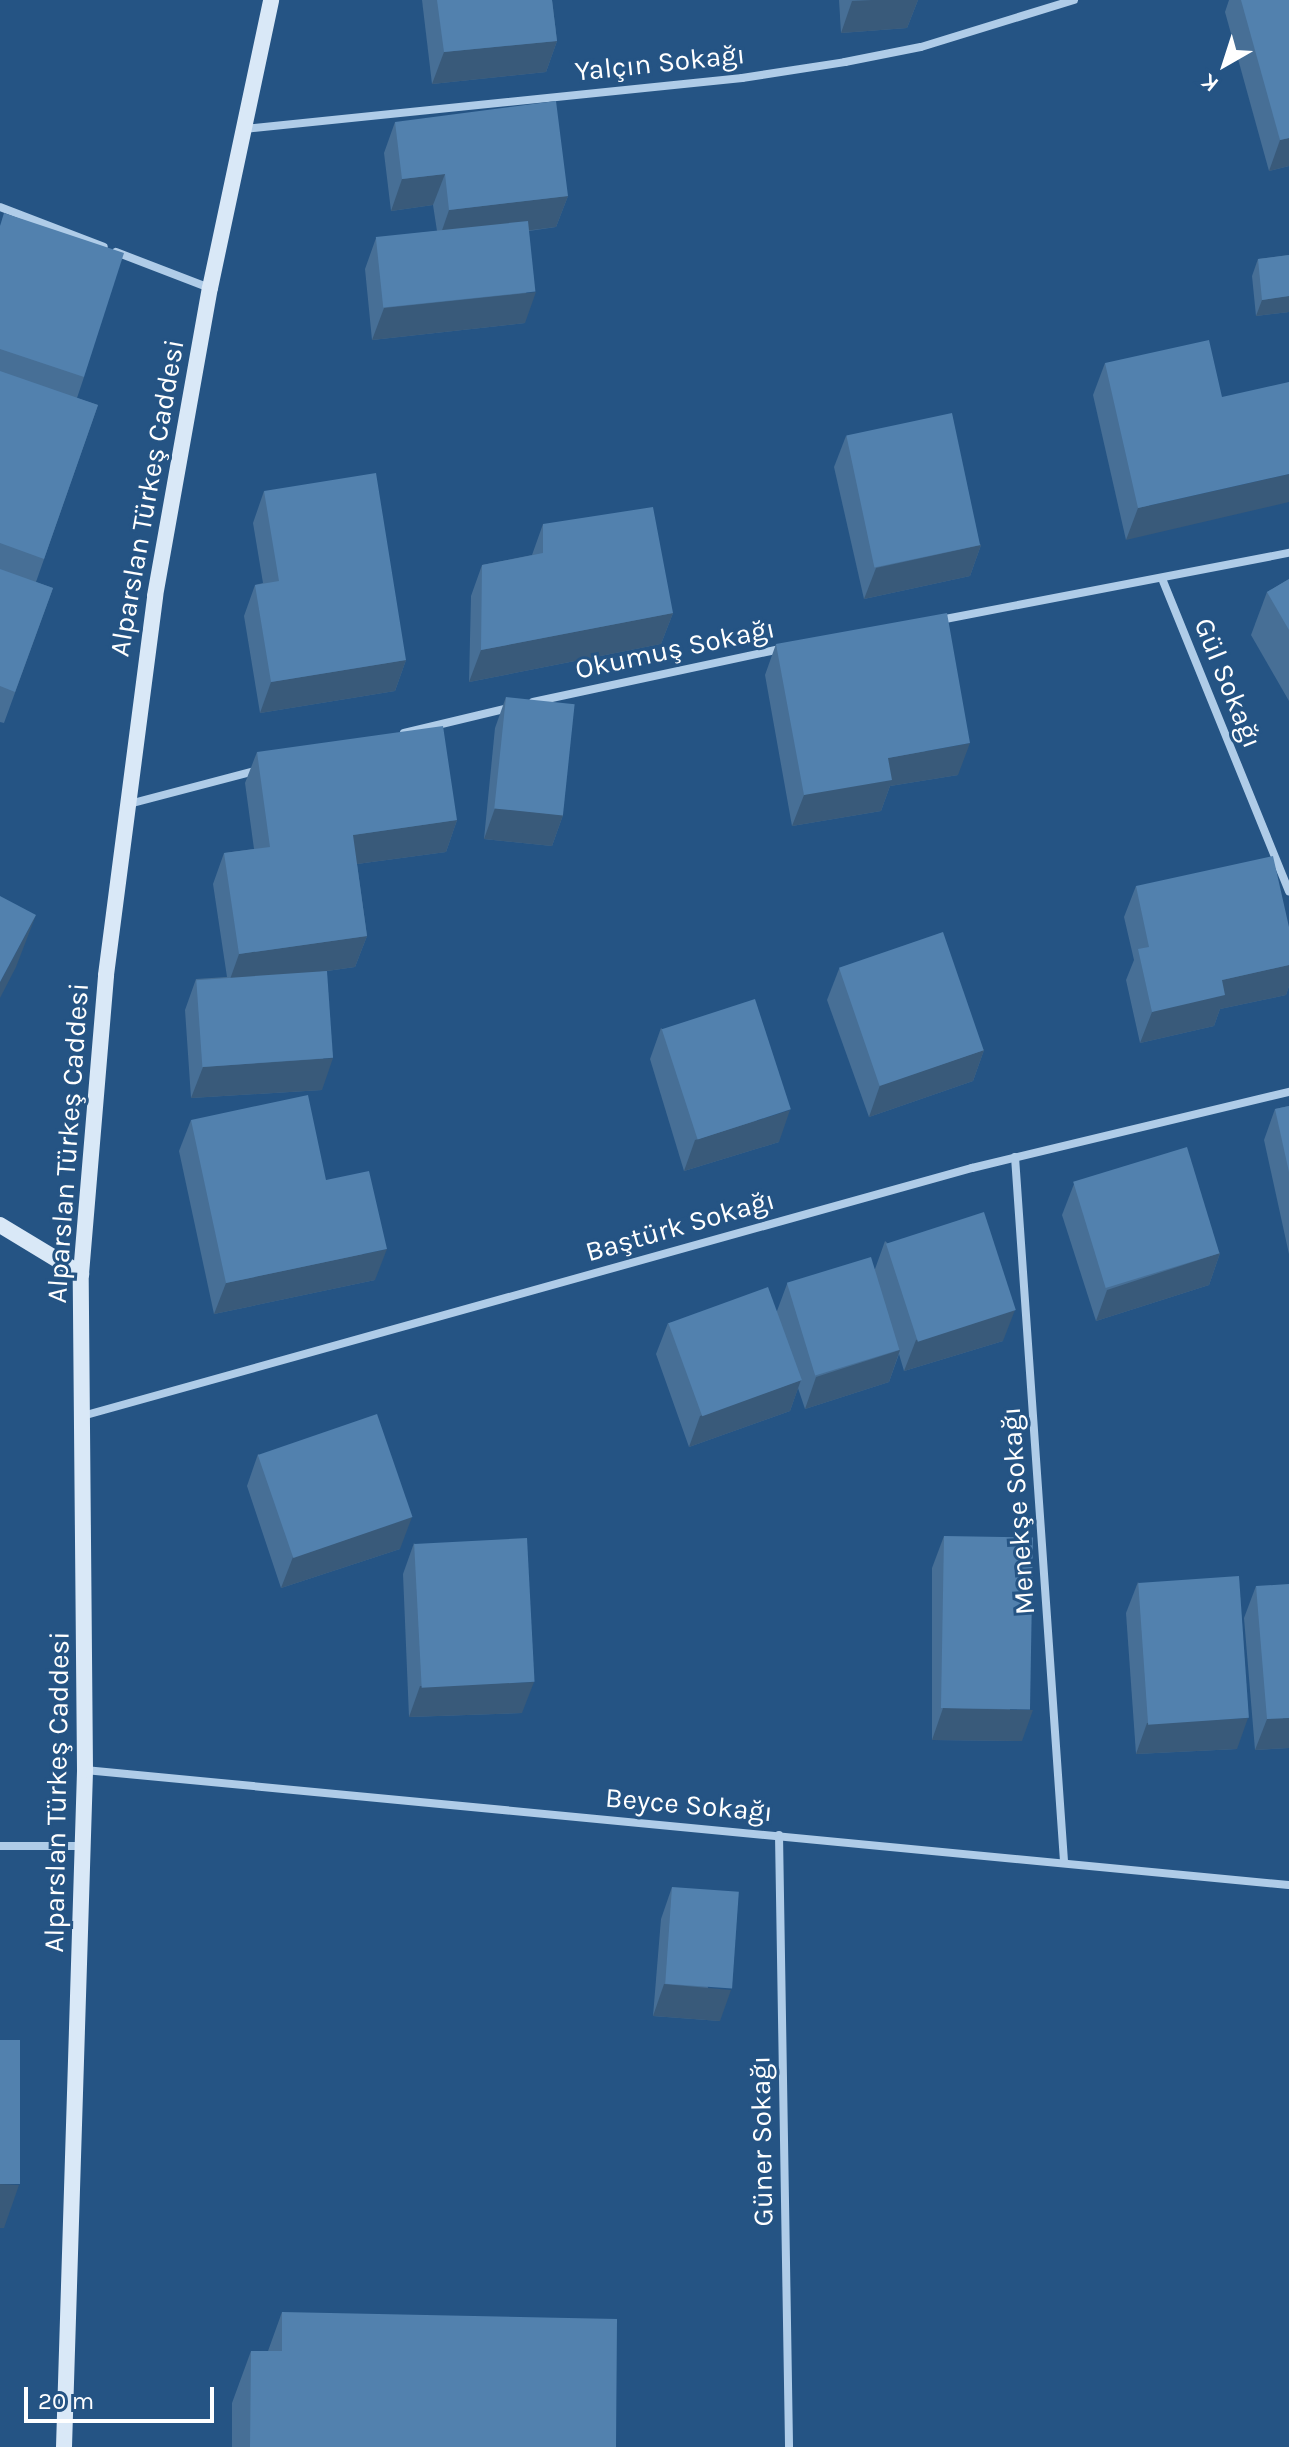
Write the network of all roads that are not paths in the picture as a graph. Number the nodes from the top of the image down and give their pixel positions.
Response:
1 (271, 0) edge
2 (1074, 0) edge
3 (243, 129) junction
4 (0, 207) edge
5 (210, 288) junction
6 (1289, 553) edge
7 (1163, 581) junction
8 (930, 621) edge
9 (790, 647) edge
10 (389, 736) edge
11 (271, 767) edge
12 (124, 806) junction
13 (1289, 891) edge
14 (1289, 1092) edge
15 (1015, 1157) junction
16 (0, 1225) edge
17 (81, 1274) junction
18 (86, 1415) junction
19 (85, 1770) junction
20 (779, 1835) junction
21 (0, 1846) edge
22 (83, 1846) junction
23 (1064, 1862) junction
24 (1289, 1885) edge
25 (64, 2447) edge
26 (789, 2447) edge

1 - 3 street, Alparslan Türkeş Caddesi
2 - 3 street, Yalçın Sokağı
3 - 5 street, Alparslan Türkeş Caddesi
4 - 5 street
5 - 12 street, Alparslan Türkeş Caddesi
6 - 7 street
7 - 8 street
7 - 13 street, Gül Sokağı
9 - 10 street, Okumuş Sokağı
11 - 12 street
12 - 17 street, Alparslan Türkeş Caddesi
14 - 15 street, Baştürk Sokağı
15 - 18 street, Baştürk Sokağı
15 - 23 street, Menekşe Sokağı
16 - 17 street
17 - 18 street, Alparslan Türkeş Caddesi
18 - 19 street, Alparslan Türkeş Caddesi
19 - 20 street, Beyce Sokağı
19 - 22 street, Alparslan Türkeş Caddesi
20 - 23 street, Beyce Sokağı
20 - 26 street, Güner Sokağı
21 - 22 street
22 - 25 street, Alparslan Türkeş Caddesi
23 - 24 street, Beyce Sokağı

